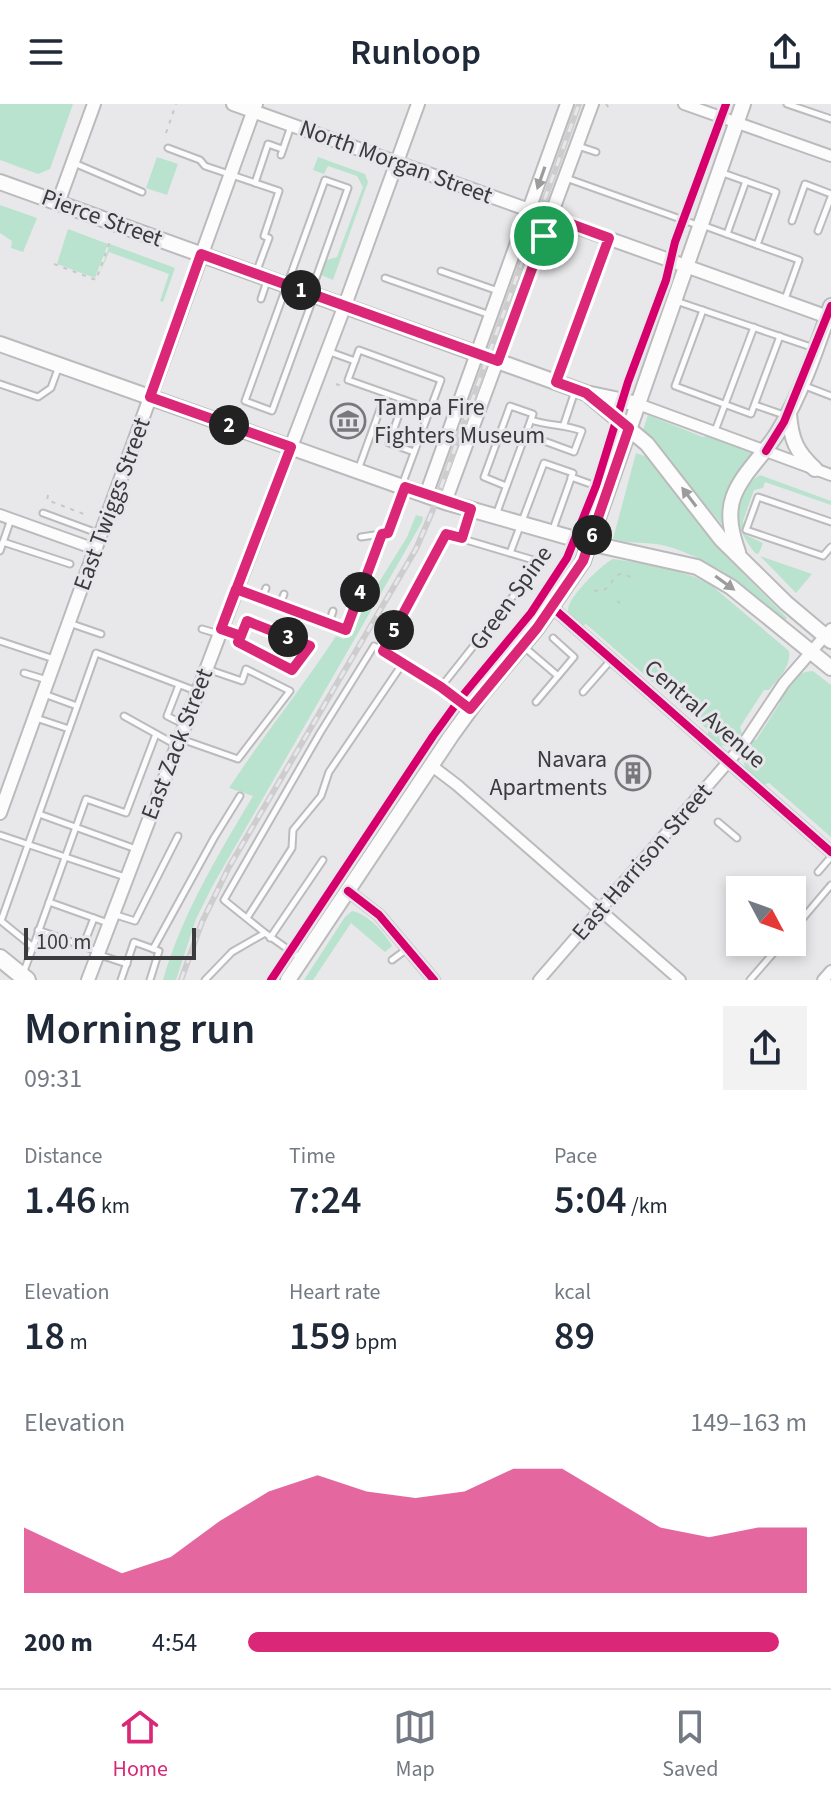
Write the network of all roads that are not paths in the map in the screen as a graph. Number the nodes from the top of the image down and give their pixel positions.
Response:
1 (94, 104) edge
2 (233, 104) edge
3 (418, 104) edge
4 (567, 104) edge
5 (592, 104) edge
6 (684, 104) edge
7 (743, 104) edge
8 (787, 104) edge
9 (254, 108) edge
10 (831, 119) edge
11 (737, 122) junction
12 (291, 125) junction
13 (577, 146) junction
14 (168, 148) dead end
15 (596, 152) dead end
16 (831, 156) edge
17 (73, 163) junction
18 (397, 163) junction
19 (719, 171) junction
20 (230, 174) junction
21 (566, 178) junction
22 (746, 181) junction
23 (0, 182) edge
24 (255, 183) junction
25 (142, 192) dead end
26 (831, 195) edge
27 (58, 203) junction
28 (529, 209) junction
29 (829, 211) edge
30 (552, 217) junction
31 (792, 221) dead end
32 (700, 225) junction
33 (818, 231) dead end
34 (727, 234) junction
35 (609, 238) junction
36 (757, 245) junction
37 (201, 254) junction
38 (686, 266) junction
39 (441, 271) dead end
40 (262, 276) junction
41 (385, 278) dead end
42 (288, 285) junction
43 (499, 292) junction
44 (313, 294) junction
45 (261, 299) dead end
46 (674, 300) junction
47 (785, 301) junction
48 (345, 305) junction
49 (703, 310) junction
50 (830, 313) edge
51 (491, 315) junction
52 (754, 327) junction
53 (780, 336) junction
54 (0, 344) edge
55 (815, 348) junction
56 (327, 351) junction
57 (477, 353) junction
58 (355, 361) junction
59 (498, 361) junction
60 (60, 365) junction
61 (556, 382) junction
62 (0, 384) edge
63 (800, 385) junction
64 (581, 391) junction
65 (831, 396) edge
66 (150, 397) junction
67 (404, 400) junction
68 (383, 401) dead end
69 (638, 404) junction
70 (725, 405) junction
71 (755, 405) junction
72 (430, 409) junction
73 (788, 413) junction
74 (531, 420) junction
75 (564, 424) junction
76 (629, 428) junction
77 (715, 432) junction
78 (544, 441) dead end
79 (291, 447) junction
80 (766, 451) junction
81 (414, 452) junction
82 (815, 469) junction
83 (358, 471) junction
84 (831, 475) edge
85 (571, 477) junction
86 (506, 486) junction
87 (403, 487) junction
88 (607, 491) junction
89 (426, 495) junction
90 (445, 502) junction
91 (471, 509) junction
92 (43, 513) dead end
93 (495, 516) junction
94 (6, 517) edge
95 (831, 522) edge
96 (522, 524) junction
97 (552, 533) junction
98 (101, 534) junction
99 (382, 534) junction
100 (361, 537) dead end
101 (462, 538) junction
102 (3, 542) junction
103 (589, 543) junction
104 (831, 547) edge
105 (95, 549) junction
106 (0, 551) edge
107 (510, 553) junction
108 (739, 556) junction
109 (70, 564) dead end
110 (266, 588) dead end
111 (236, 589) junction
112 (284, 594) dead end
113 (262, 599) junction
114 (280, 605) junction
115 (552, 607) junction
116 (333, 611) dead end
117 (69, 623) junction
118 (329, 623) junction
119 (202, 629) dead end
120 (220, 632) junction
121 (101, 634) dead end
122 (829, 635) edge
123 (241, 636) junction
124 (553, 638) dead end
125 (0, 641) edge
126 (522, 645) junction
127 (383, 651) junction
128 (811, 651) junction
129 (611, 659) junction
130 (55, 660) junction
131 (403, 663) junction
132 (206, 668) junction
133 (831, 668) edge
134 (24, 673) dead end
135 (558, 676) junction
136 (179, 685) junction
137 (45, 687) junction
138 (441, 687) junction
139 (197, 691) junction
140 (583, 692) dead end
141 (536, 702) dead end
142 (77, 706) junction
143 (470, 709) junction
144 (124, 716) dead end
145 (34, 717) junction
146 (184, 725) junction
147 (69, 729) junction
148 (156, 734) junction
149 (178, 742) junction
150 (728, 761) junction
151 (432, 766) junction
152 (240, 796) dead end
153 (0, 813) edge
154 (39, 814) junction
155 (718, 822) dead end
156 (76, 827) junction
157 (0, 835) edge
158 (178, 836) dead end
159 (737, 838) dead end
160 (28, 844) junction
161 (137, 849) junction
162 (831, 854) edge
163 (65, 857) junction
164 (323, 860) dead end
165 (818, 872) dead end
166 (126, 877) junction
167 (831, 885) edge
168 (348, 891) junction
169 (49, 902) junction
170 (600, 910) junction
171 (806, 914) edge
172 (94, 918) junction
173 (247, 918) junction
174 (111, 919) junction
175 (38, 930) junction
176 (268, 936) junction
177 (83, 946) junction
178 (33, 947) junction
179 (408, 948) junction
180 (153, 949) junction
181 (98, 953) junction
182 (771, 956) edge
183 (0, 958) edge
184 (302, 959) junction
185 (392, 960) dead end
186 (127, 964) junction
187 (831, 971) edge
188 (24, 978) edge
189 (88, 980) edge
190 (121, 980) edge
191 (150, 980) edge
192 (205, 980) edge
193 (288, 980) edge
194 (434, 980) edge
195 (539, 980) edge
196 (680, 980) edge
197 (750, 980) edge
198 (823, 980) edge

1 - 17 street
2 - 9 street, North Morgan Street
3 - 18 street, East Zack Street
4 -> 28 street
5 - 13 street
6 - 11 street
7 - 11 main road
8 - 10 lane
9 - 12 street, North Morgan Street
9 - 20 street, East Twiggs Street
11 - 16 street
11 - 19 main road
12 - 18 street, North Morgan Street
12 - 24 lane
13 - 15 lane
13 - 21 street
14 - 20 lane
17 - 25 lane
17 - 27 street
18 - 28 street, North Morgan Street
18 - 48 street, East Zack Street
19 - 22 lane
19 - 32 main road
20 - 24 lane
20 - 37 street, East Twiggs Street
21 - 30 street
21 - 32 lane
22 - 34 lane
22 - 36 lane
23 - 27 main road, Pierce Street
24 - 40 lane
26 - 29 lane
26 - 31 lane
27 - 37 main road, Pierce Street
28 - 30 street, North Morgan Street
28 - 43 street
29 - 33 lane
30 - 35 street, North Morgan Street
30 - 59 street
32 - 34 lane
32 - 38 main road
34 - 36 lane
35 - 38 street, North Morgan Street
35 - 61 lane
36 - 47 lane
37 - 40 main road, Pierce Street
37 - 66 street, East Twiggs Street
38 - 46 main road
38 - 47 street, North Morgan Street
39 - 43 lane
40 - 42 main road, Pierce Street
40 - 45 lane
41 - 51 lane
42 - 44 main road, Pierce Street
42 - 44 lane
42 - 44 lane
43 - 51 street
44 - 48 main road, Pierce Street
46 - 49 lane
46 - 69 main road
47 - 50 street, North Morgan Street
48 - 56 street, East Zack Street
48 - 57 main road, Pierce Street
49 - 52 lane
49 - 70 lane
50 - 55 main road
51 - 57 street
52 - 53 lane
52 - 70 lane
53 - 55 lane
53 - 71 lane
54 - 60 main road
55 - 63 main road
56 - 58 lane
56 - 79 street, East Zack Street
57 - 59 main road, Pierce Street
57 - 89 street
58 - 67 lane
58 - 72 lane
59 - 61 main road, Pierce Street
59 - 90 street
60 - 62 lane
60 - 66 main road
61 - 64 main road, Pierce Street
63 - 65 lane
63 - 73 main road
64 - 69 main road, Pierce Street
64 - 75 lane
64 - 76 main road
66 - 79 main road
66 - 98 street, East Twiggs Street
67 - 72 lane
67 - 81 lane
68 - 83 lane
69 - 76 main road
69 - 77 street, Pierce Street
70 - 71 lane
70 - 77 lane
71 - 73 lane
72 - 81 lane
73 - 80 main road
73 - 82 main road
74 - 75 lane
74 - 86 lane
74 - 86 lane
75 - 78 lane
76 - 88 main road
108 -> 76 main road
77 - 80 street, Pierce Street
79 - 83 main road
79 - 111 street, East Zack Street
80 - 82 street
80 - 108 main road
81 - 87 lane
82 - 84 street
83 - 87 main road
85 - 88 lane
85 - 96 lane
85 - 97 lane
86 - 93 lane
87 - 89 main road
87 - 99 lane
88 - 103 main road
89 - 90 main road
90 - 91 main road
91 - 93 main road
91 - 101 lane
92 - 98 lane
93 - 96 main road
94 - 102 lane
94 - 105 street
95 - 104 lane
96 - 97 main road
96 - 107 lane
97 - 103 main road
98 - 105 street, East Twiggs Street
99 - 100 lane
99 - 118 lane
101 - 107 lane
101 - 127 lane
102 - 106 lane
102 - 109 lane
103 - 115 main road
103 -> 128 main road
105 - 117 street, East Twiggs Street
107 - 138 lane
108 - 122 main road
110 - 113 lane
111 - 113 lane
111 - 120 street, East Zack Street
112 - 114 lane
113 - 114 lane
114 - 118 lane
115 - 126 main road
115 - 129 street, Central Avenue
116 - 118 lane
117 - 121 lane
117 - 130 street, East Twiggs Street
119 - 120 lane
120 - 123 lane
120 - 132 street, East Zack Street
122 - 128 street, East Harrison Street
123 - 123 lane
124 - 135 lane
125 - 130 lane
126 - 135 lane
126 - 143 main road
127 - 131 lane
127 - 173 lane
128 - 133 main road
128 - 150 street, East Harrison Street
129 - 140 lane
129 - 150 street, Central Avenue
130 - 137 street, East Twiggs Street
131 - 138 lane
131 - 173 lane
132 - 139 street, East Zack Street
132 - 149 lane
134 - 137 lane
135 - 141 lane
136 - 139 lane
136 - 142 lane
136 - 146 lane
137 - 142 lane
137 - 145 street, East Twiggs Street
138 - 143 lane
139 - 146 street, East Zack Street
142 - 147 lane
143 - 151 main road
144 - 148 lane
145 - 147 lane
145 - 153 street, East Twiggs Street
146 - 149 street, East Zack Street
147 - 154 lane
148 - 149 lane
148 - 156 lane
149 - 161 street, East Zack Street
150 - 162 street, Central Avenue
150 - 170 street, East Harrison Street
151 - 168 main road
151 - 170 street
152 - 180 lane
154 - 156 lane
154 - 160 lane
155 - 159 lane
156 - 161 lane
156 - 163 lane
157 - 160 lane
158 - 174 lane
160 - 163 lane
160 - 178 lane
161 - 166 street, East Zack Street
162 - 165 lane
163 - 166 lane
163 - 169 lane
164 - 176 lane
166 - 174 street, East Zack Street
167 - 171 lane
168 - 179 street
168 - 184 main road
169 - 172 lane
169 - 175 lane
170 - 195 street, East Harrison Street
170 - 196 street
172 - 174 lane
172 - 177 lane
173 - 176 lane
174 - 181 street, East Zack Street
175 - 177 lane
175 - 178 lane
176 - 184 lane
176 - 192 lane
177 - 181 lane
178 - 188 lane
179 - 185 lane
179 - 194 street
180 - 186 lane
180 - 191 lane
181 - 186 lane
181 - 189 street, East Zack Street
182 - 197 lane
183 - 188 main road
184 - 193 main road
186 - 190 lane
187 - 198 street

